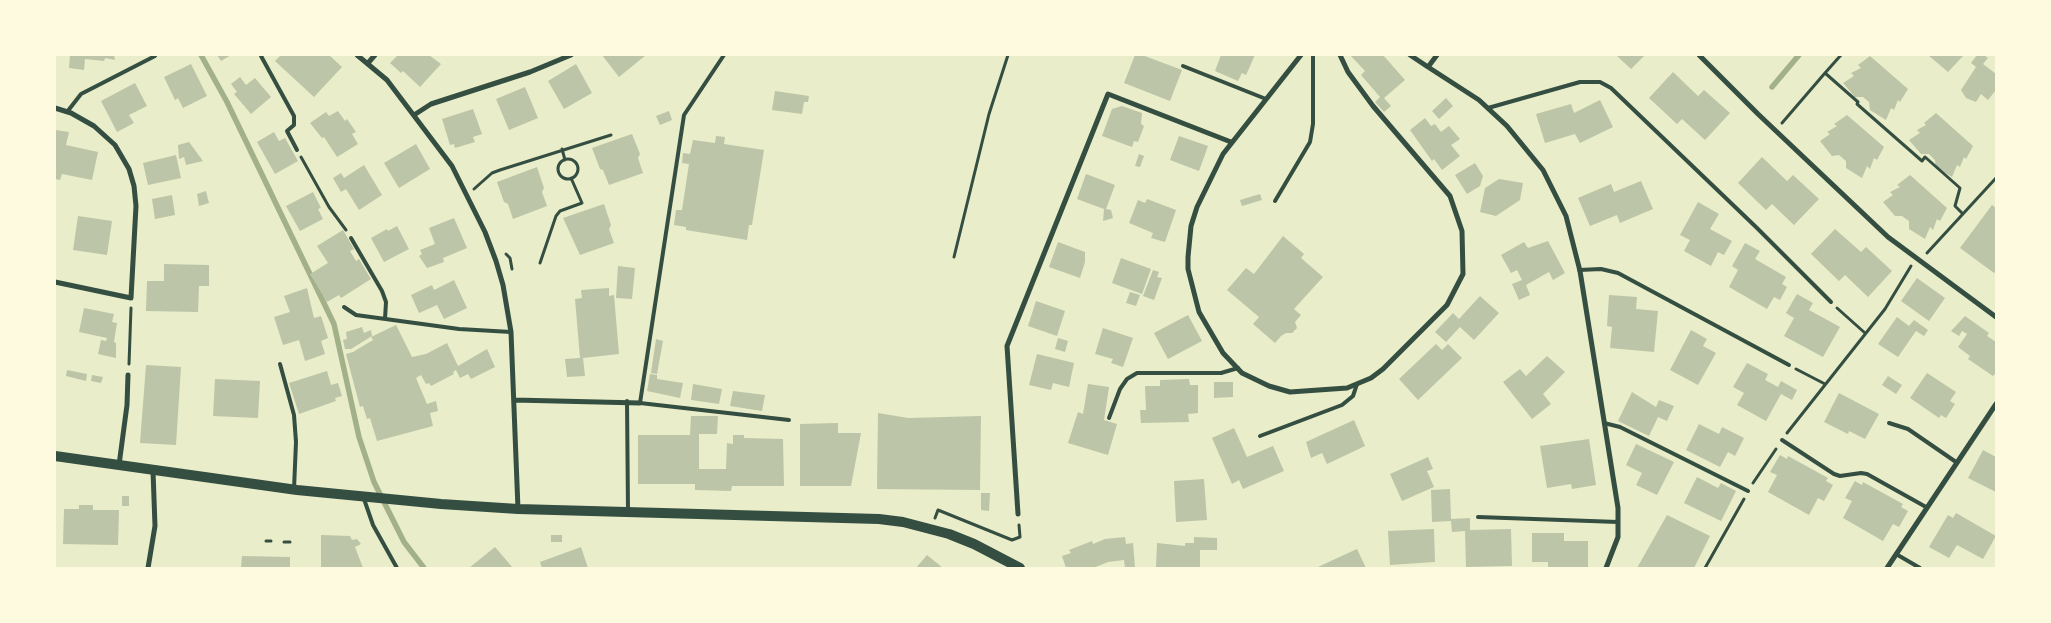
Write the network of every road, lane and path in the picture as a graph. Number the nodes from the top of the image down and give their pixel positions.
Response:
1 (262, 55) edge
2 (357, 55) edge
3 (375, 55) edge
4 (571, 55) edge
5 (724, 55) edge
6 (1008, 55) edge
7 (1301, 55) edge
8 (1313, 55) edge
9 (1340, 55) edge
10 (1410, 55) edge
11 (1437, 55) edge
12 (1699, 55) edge
13 (1841, 55) edge
14 (155, 56) edge
15 (368, 63) junction
16 (1183, 66) dead end
17 (1428, 67) junction
18 (1825, 73) junction
19 (1266, 99) junction
20 (55, 108) edge
21 (1488, 108) junction
22 (67, 112) junction
23 (414, 115) junction
24 (1775, 130) junction
25 (611, 135) dead end
26 (1232, 142) junction
27 (297, 150) joint
28 (562, 150) junction
29 (565, 160) junction
30 (571, 178) junction
31 (1996, 178) edge
32 (467, 193) junction
33 (1275, 201) dead end
34 (1963, 214) junction
35 (351, 238) joint
36 (954, 257) dead end
37 (1918, 260) junction
38 (540, 263) dead end
39 (1579, 270) junction
40 (55, 282) edge
41 (131, 298) junction
42 (1831, 302) joint
43 (344, 307) dead end
44 (1996, 317) edge
45 (385, 319) junction
46 (511, 332) junction
47 (1865, 333) junction
48 (280, 364) dead end
49 (1789, 365) joint
50 (1238, 368) junction
51 (128, 375) joint
52 (1357, 384) junction
53 (1825, 384) junction
54 (514, 400) junction
55 (626, 401) junction
56 (640, 403) junction
57 (1996, 404) edge
58 (1109, 418) dead end
59 (790, 420) dead end
60 (1604, 423) junction
61 (1888, 423) dead end
62 (1260, 436) dead end
63 (1782, 440) junction
64 (55, 456) edge
65 (1956, 462) junction
66 (118, 465) junction
67 (153, 470) junction
68 (294, 489) junction
69 (1748, 491) junction
70 (368, 497) junction
71 (1926, 507) junction
72 (518, 509) junction
73 (628, 512) junction
74 (1018, 514) joint
75 (1478, 517) dead end
76 (1619, 522) junction
77 (931, 528) junction
78 (266, 541) dead end
79 (271, 541) dead end
80 (284, 542) dead end
81 (290, 542) dead end
82 (1896, 554) junction
83 (148, 568) edge
84 (397, 568) edge
85 (1020, 568) edge
86 (1606, 568) edge
87 (1705, 568) edge
88 (1887, 568) edge
89 (1920, 568) edge

1 - 27 lane
2 - 15 street
3 - 15 street
4 - 23 street
5 - 56 lane
6 - 36 path
7 - 19 street
8 - 33 lane
9 - 52 street
10 - 17 street
11 - 17 street
12 - 24 street
13 - 18 path
14 - 22 lane
15 - 23 street
16 - 19 lane
17 - 21 street
18 - 24 path
18 - 34 path
19 - 26 street
20 - 22 street
21 - 39 street
21 - 42 lane
22 - 41 street
23 - 32 street
24 - 37 street
25 - 28 path
26 - 50 street
26 - 74 street
27 - 35 path
28 - 29 path
28 - 32 path
29 - 30 path
29 - 30 path
30 - 38 path
31 - 34 path
32 - 46 street
34 - 37 path
35 - 45 lane
37 - 44 street
37 - 47 path
39 - 49 lane
39 - 60 street
40 - 41 street
41 - 51 path
42 - 47 path
43 - 45 lane
45 - 46 lane
46 - 54 street
47 - 53 path
48 - 68 lane
49 - 53 path
50 - 52 street
50 - 58 lane
51 - 66 street
52 - 62 lane
53 - 63 path
54 - 55 street
54 - 72 street
55 - 56 street
55 - 73 lane
56 - 59 lane
57 - 65 street
60 - 69 lane
60 - 76 street
61 - 65 lane
63 - 69 path
63 - 71 lane
64 - 66 main road
65 - 71 street
66 - 67 main road
67 - 68 main road
67 - 83 street
68 - 70 main road
69 - 87 path
70 - 72 main road
70 - 84 lane
71 - 82 street
72 - 73 main road
73 - 77 main road
74 - 77 path
75 - 76 lane
76 - 86 street
77 - 85 main road
78 - 79 path
80 - 81 path
82 - 88 street
82 - 89 lane

